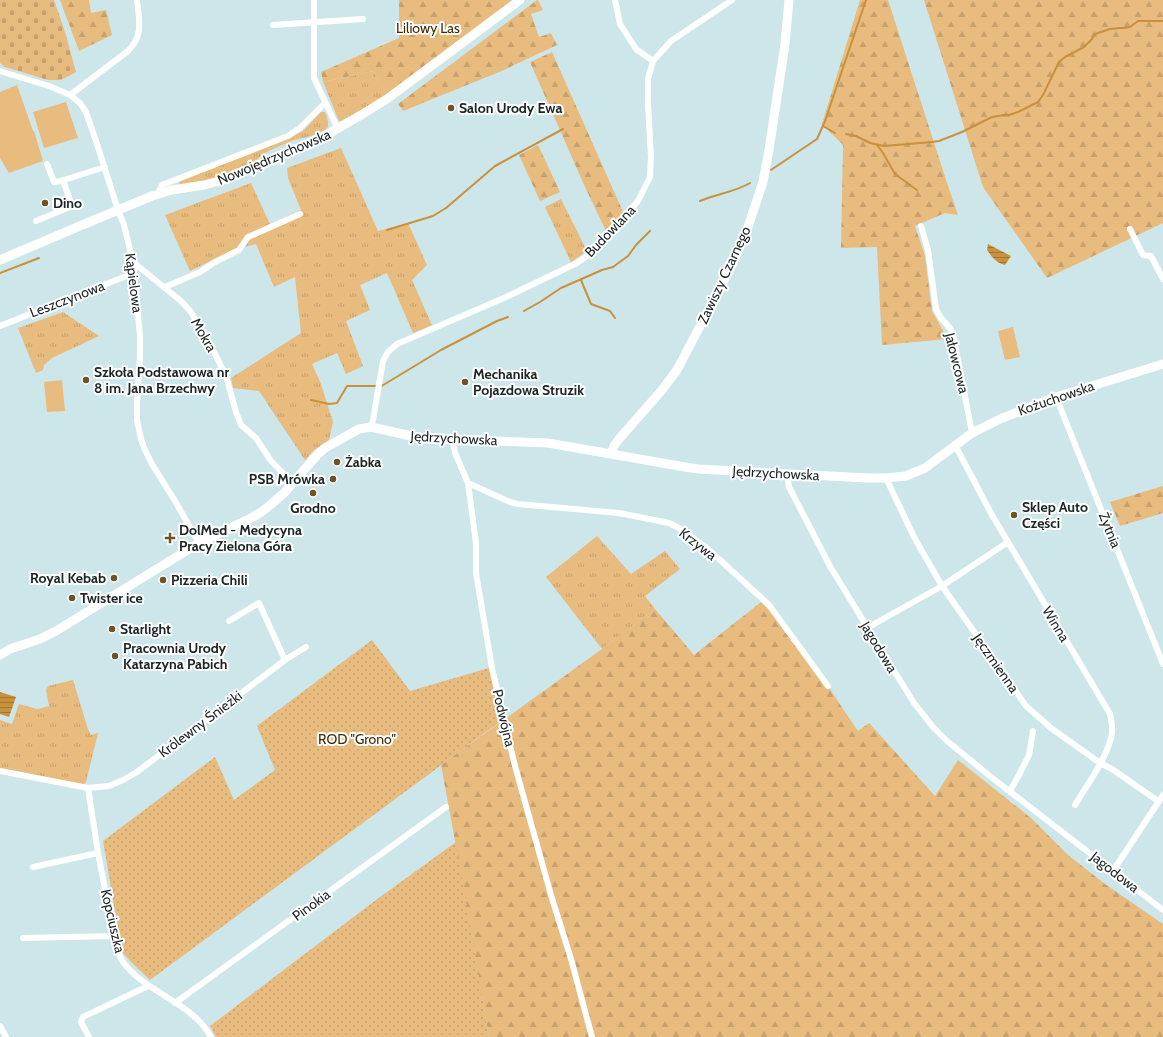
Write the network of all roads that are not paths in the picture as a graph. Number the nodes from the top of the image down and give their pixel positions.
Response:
1 (138, 0) edge
2 (314, 0) edge
3 (520, 0) edge
4 (615, 0) edge
5 (732, 0) edge
6 (789, 0) edge
7 (364, 19) dead end
8 (314, 22) junction
9 (273, 25) dead end
10 (653, 61) junction
11 (0, 71) edge
12 (70, 95) junction
13 (325, 103) junction
14 (338, 129) junction
15 (47, 164) dead end
16 (105, 167) junction
17 (63, 180) junction
18 (157, 195) junction
19 (118, 210) junction
20 (300, 214) dead end
21 (36, 221) dead end
22 (921, 226) dead end
23 (1130, 229) dead end
24 (0, 260) edge
25 (133, 262) junction
26 (134, 273) junction
27 (1163, 279) edge
28 (165, 287) junction
29 (0, 326) edge
30 (1163, 364) edge
31 (1056, 397) junction
32 (371, 427) junction
33 (972, 433) junction
34 (453, 440) junction
35 (955, 445) junction
36 (611, 454) junction
37 (787, 474) junction
38 (886, 478) junction
39 (293, 483) junction
40 (468, 483) junction
41 (1008, 542) junction
42 (199, 543) junction
43 (942, 586) junction
44 (229, 621) dead end
45 (867, 628) junction
46 (306, 647) dead end
47 (0, 648) edge
48 (10, 649) junction
49 (0, 655) edge
50 (285, 660) junction
51 (1163, 664) edge
52 (828, 686) dead end
53 (1033, 731) dead end
54 (1100, 763) junction
55 (0, 771) edge
56 (88, 788) junction
57 (1010, 790) junction
58 (1163, 795) edge
59 (1158, 801) junction
60 (1075, 805) dead end
61 (446, 807) dead end
62 (98, 853) junction
63 (33, 867) dead end
64 (1113, 871) junction
65 (1163, 910) edge
66 (114, 936) junction
67 (23, 938) dead end
68 (148, 986) junction
69 (175, 1003) junction
70 (0, 1026) edge
71 (6, 1037) edge
72 (89, 1037) edge
73 (211, 1037) edge
74 (592, 1037) edge

1 - 12 street
2 - 8 street
3 - 14 main road, Nowojędrzychowska
4 - 10 street
5 - 10 street, Budowlana
6 - 36 main road, Zawiszy Czarnego
7 - 8 street
8 - 9 street
8 - 13 street
10 - 32 street, Budowlana
11 - 12 street, Kąpielowa
12 - 16 street, Kąpielowa
13 - 14 street
13 - 18 street
14 - 18 main road, Nowojędrzychowska
15 - 17 street
16 - 17 street
16 - 19 street, Kąpielowa
17 - 21 street
18 - 19 main road, Nowojędrzychowska
19 - 24 main road, Nowojędrzychowska
19 - 25 street, Kąpielowa
20 - 28 street
22 - 33 street, Jałowcowa
23 - 27 street
25 - 26 street, Kąpielowa
25 - 28 street, Mokra
26 - 29 street, Leszczynowa
26 - 42 street, Kąpielowa
28 - 39 street, Mokra
30 - 31 main road, Kożuchowska
31 - 33 main road, Kożuchowska
31 - 51 street, Żytnia
32 - 34 main road, Jędrzychowska
32 - 39 main road
33 - 35 main road, Kożuchowska
34 - 36 main road, Jędrzychowska
34 - 40 street, Podwójna
35 - 38 main road, Jędrzychowska
35 - 41 street, Winna
36 - 37 main road, Jędrzychowska
37 - 38 main road, Jędrzychowska
37 - 45 street, Jagodowa
38 - 43 street, Jęczmienna
39 - 42 main road
40 - 52 street, Krzywa
40 - 74 street, Podwójna
41 - 43 street
41 - 54 street, Winna
42 - 48 main road
43 - 45 street
43 - 54 street, Jęczmienna
44 - 50 street
45 - 57 street, Jagodowa
46 - 50 street, Królewny Śnieżki
47 - 48 main road
48 - 49 main road
50 - 56 street, Królewny Śnieżki
53 - 57 street
54 - 59 street, Jęczmienna
54 - 60 street, Winna
55 - 56 street, Królewny Śnieżki
56 - 62 street, Kopciuszka
57 - 64 street, Jagodowa
58 - 59 street
59 - 64 street
61 - 69 street, Pinokia
62 - 63 street
62 - 66 street, Kopciuszka
64 - 65 street, Jagodowa
66 - 67 street
66 - 68 street, Kopciuszka
68 - 69 street, Kopciuszka
68 - 72 street
69 - 73 street, Kopciuszka
70 - 71 street

